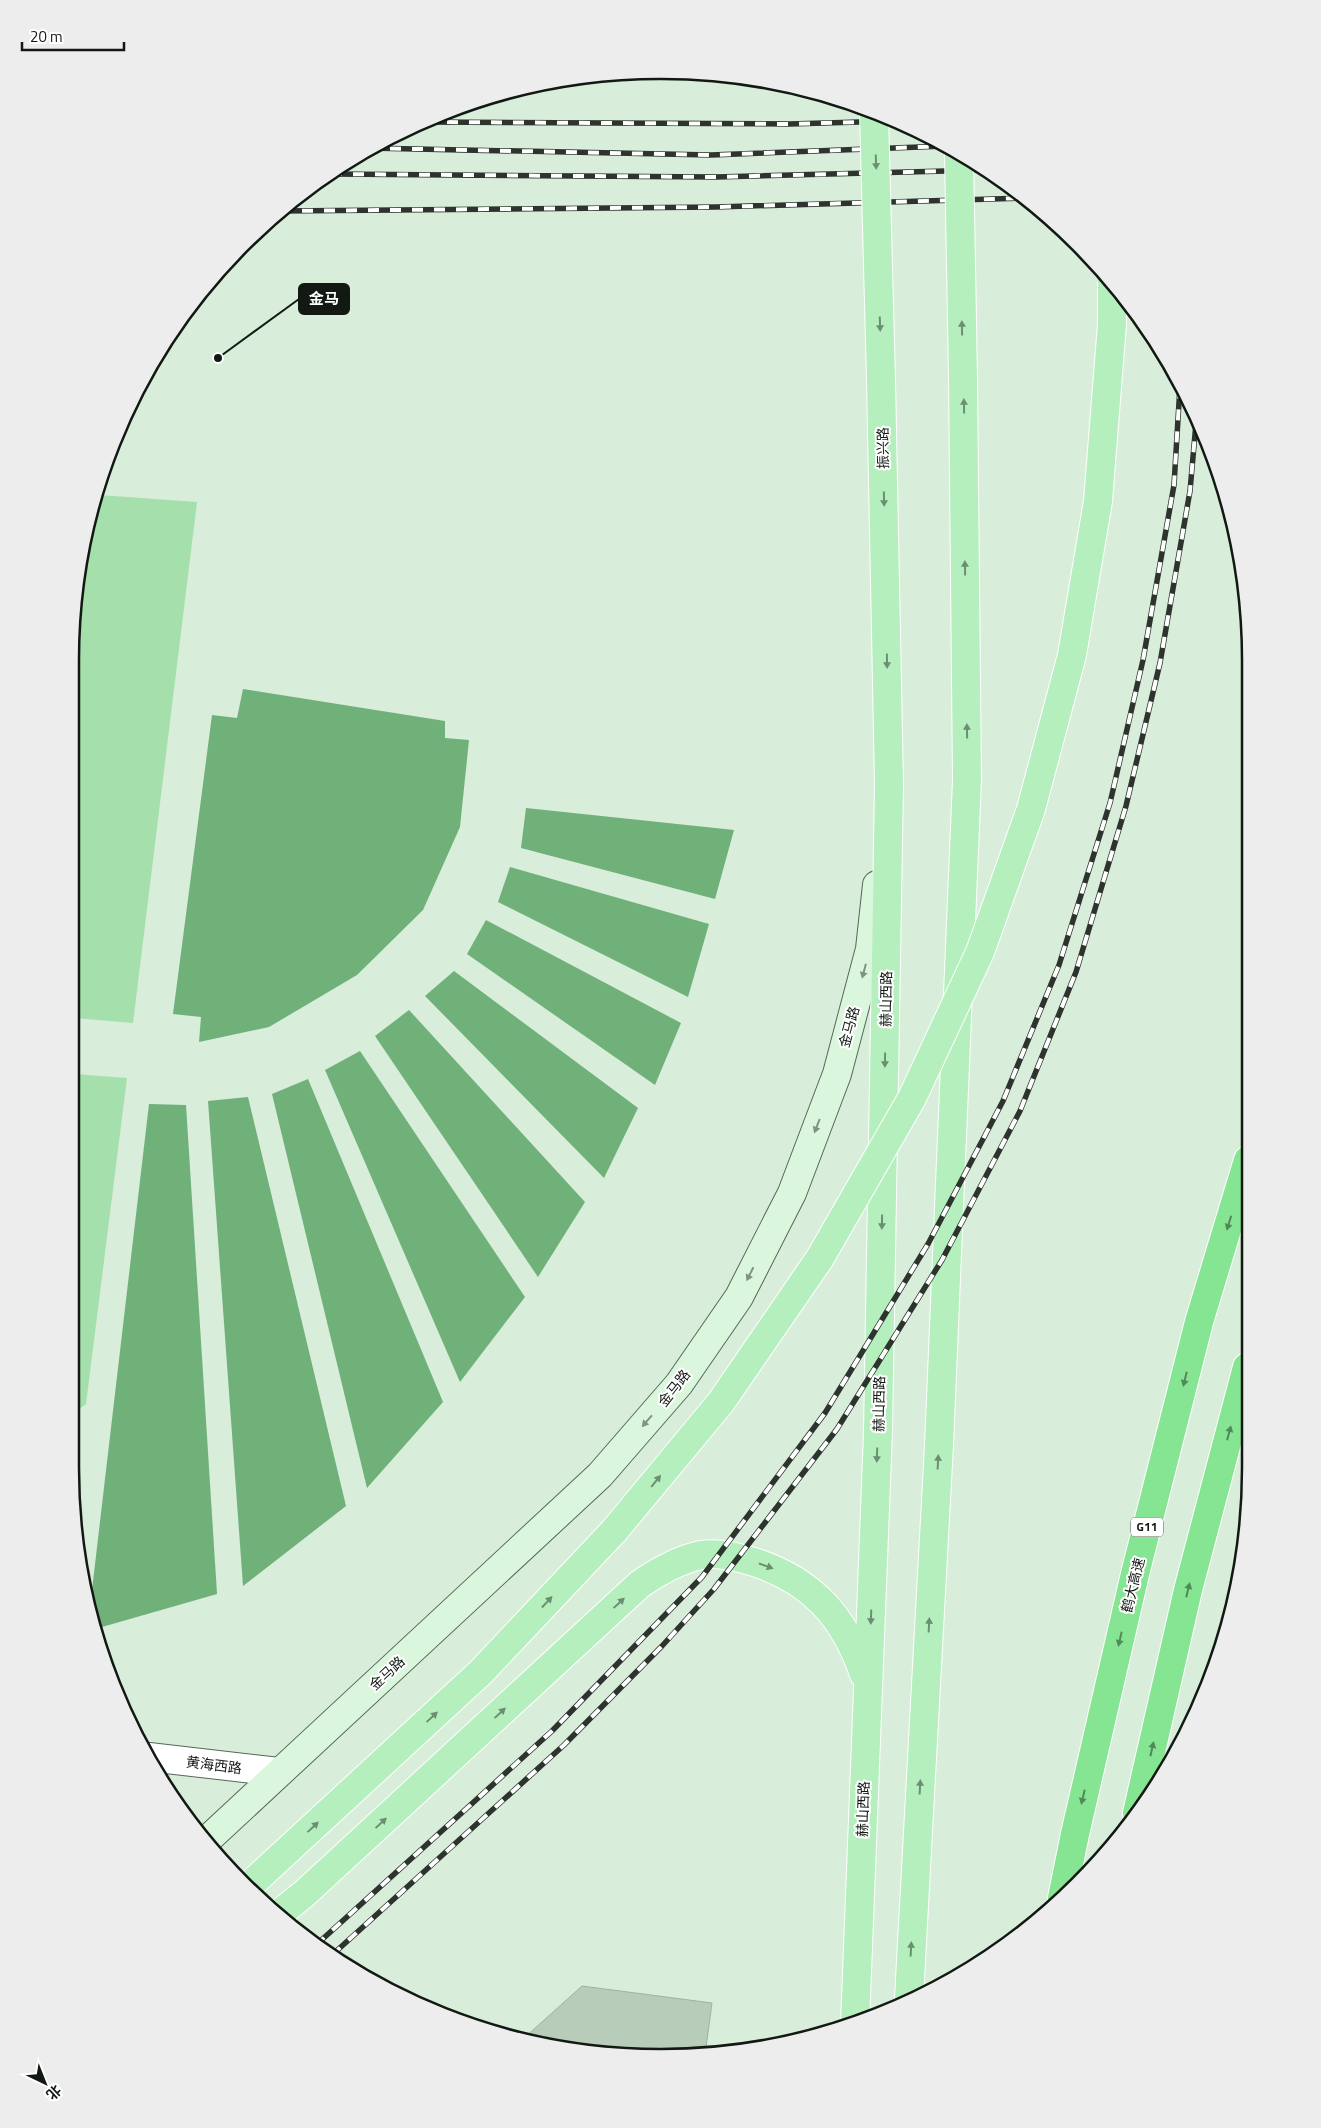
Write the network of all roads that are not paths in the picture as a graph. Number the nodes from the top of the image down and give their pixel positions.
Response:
1 (874, 120) edge
2 (959, 162) edge
3 (1112, 294) edge
4 (889, 784) junction
5 (1242, 1180) edge
6 (1242, 1387) edge
7 (868, 1685) junction
8 (157, 1758) edge
9 (279, 1772) junction
10 (1141, 1795) edge
11 (211, 1836) edge
12 (253, 1882) edge
13 (1064, 1886) edge
14 (283, 1910) edge
15 (909, 1993) edge
16 (855, 2015) edge

1 -> 4 main road, 振兴路, bridge
15 -> 2 main road, bridge
12 -> 3 main road, bridge
4 -> 7 main road, 赫山西路
4 -> 9 main road, 金马路
5 -> 13 highway, 鹤大高速 / G11
10 -> 6 highway
14 -> 7 main road
7 - 16 main road, 赫山西路
8 - 9 street, 黄海西路
9 - 11 main road, 金马路

